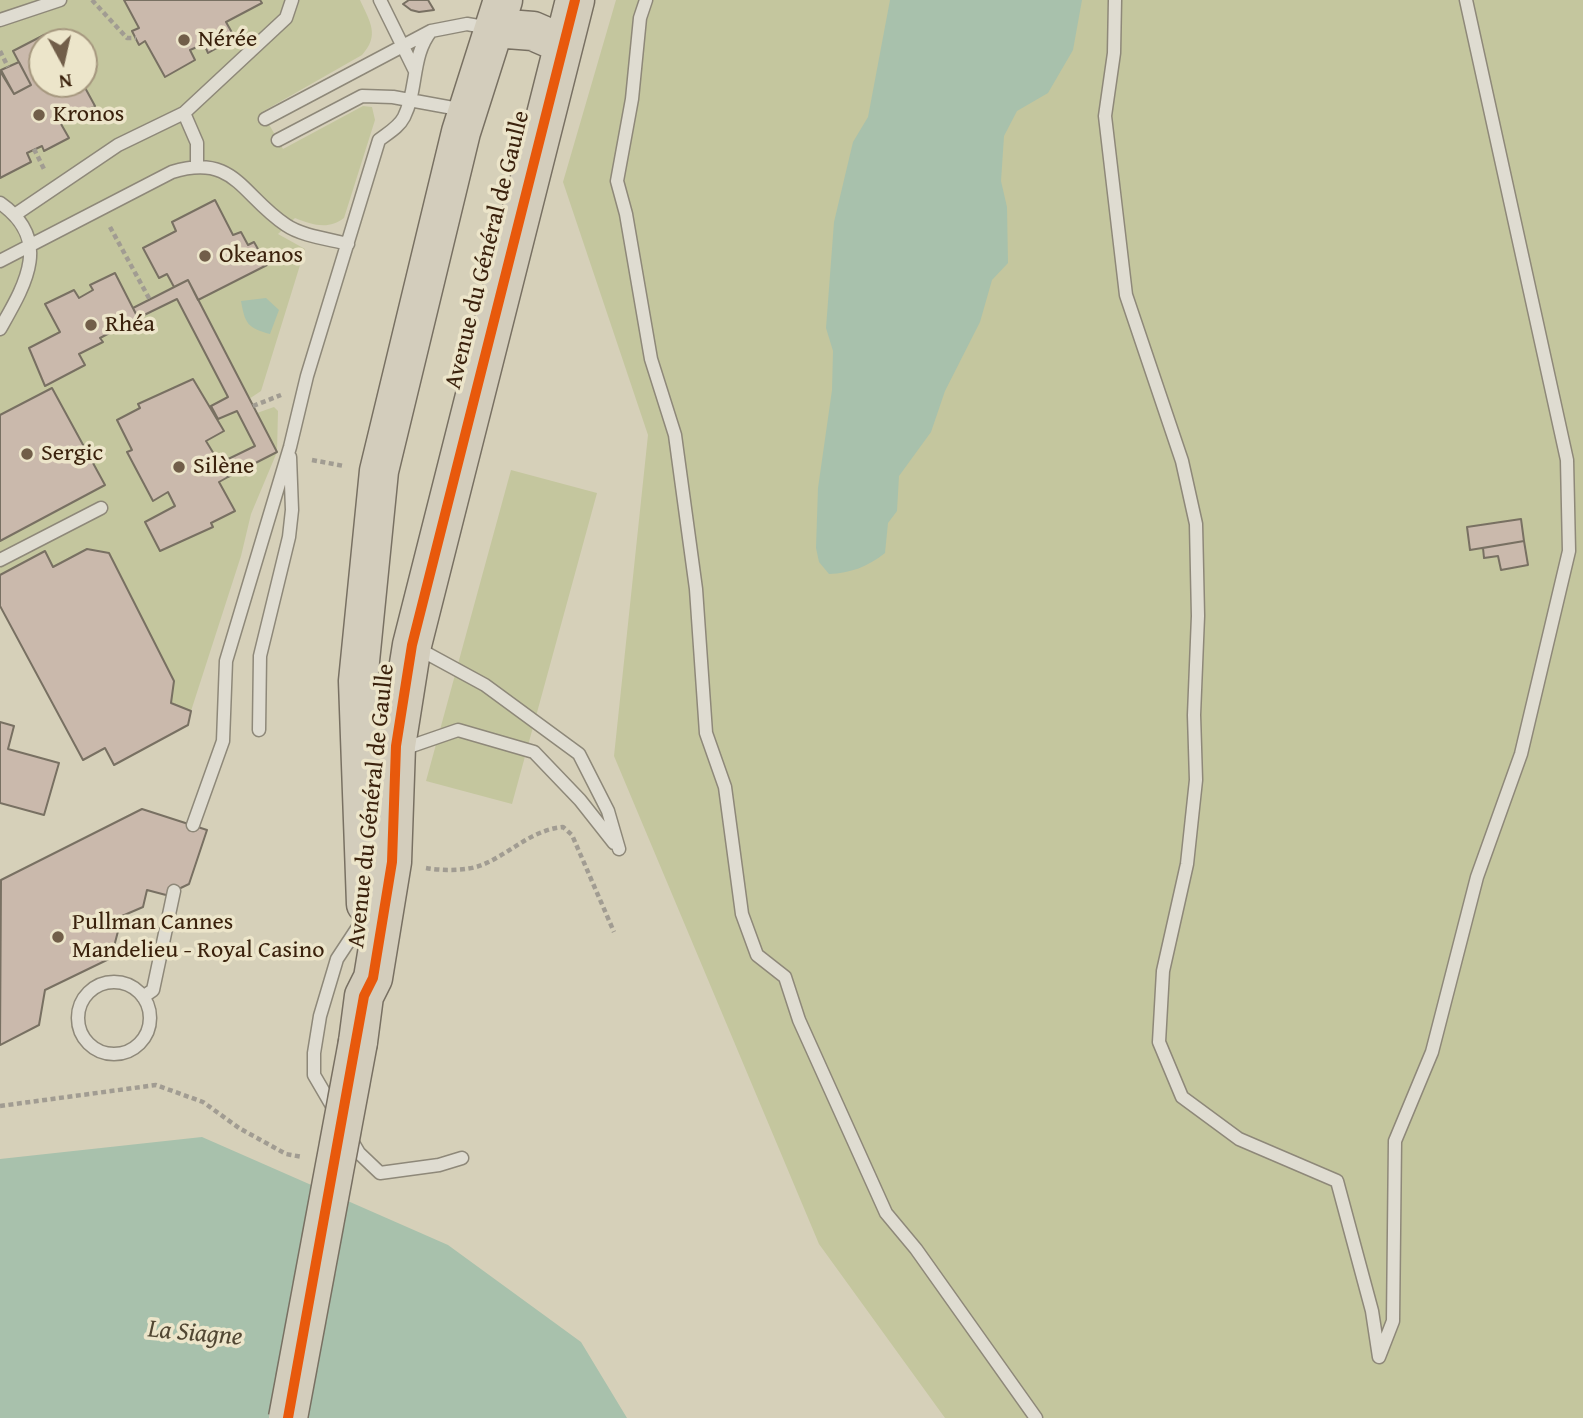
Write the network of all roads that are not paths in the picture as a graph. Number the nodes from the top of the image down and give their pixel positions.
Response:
1 (60, 0) edge
2 (292, 0) edge
3 (380, 0) edge
4 (575, 0) edge
5 (646, 0) edge
6 (1115, 0) edge
7 (1466, 0) edge
8 (498, 14) edge
9 (0, 20) edge
10 (431, 31) junction
11 (563, 44) junction
12 (402, 46) junction
13 (415, 71) junction
14 (409, 100) junction
15 (468, 110) junction
16 (184, 113) junction
17 (265, 119) dead end
18 (278, 140) dead end
19 (197, 165) junction
20 (0, 203) edge
21 (16, 214) junction
22 (348, 244) junction
23 (31, 245) junction
24 (0, 261) edge
25 (0, 329) edge
26 (290, 447) junction
27 (101, 508) dead end
28 (0, 561) edge
29 (367, 612) junction
30 (412, 645) junction
31 (259, 730) dead end
32 (396, 752) junction
33 (193, 825) dead end
34 (174, 891) dead end
35 (366, 915) junction
36 (364, 996) junction
37 (143, 997) junction
38 (462, 1158) dead end
39 (288, 1418) edge
40 (1036, 1418) edge

1 - 9 lane
2 - 16 lane
3 - 12 lane
4 - 11 main road, Avenue du Général de Gaulle
5 - 40 lane
6 - 7 lane
8 - 10 lane
8 - 11 main road
8 - 15 main road, Avenue du Général de Gaulle
10 - 12 lane
10 - 13 lane
11 - 30 main road, Avenue du Général de Gaulle
12 - 13 lane
12 - 17 lane
13 - 14 lane
14 - 15 lane
14 - 18 lane
14 - 22 lane
15 - 29 main road, Avenue du Général de Gaulle
16 - 19 lane
16 - 21 lane
19 - 22 lane
19 - 23 lane
20 - 21 lane
21 - 23 lane
22 - 26 lane
23 - 24 lane
23 - 25 lane
26 - 31 lane
26 - 33 lane
27 - 28 lane
29 - 30 main road
29 - 35 main road, Avenue du Général de Gaulle
30 - 32 main road, Avenue du Général de Gaulle
30 - 32 lane
32 - 36 main road, Avenue du Général de Gaulle
34 - 37 lane
35 - 36 main road, Avenue du Général de Gaulle
35 - 38 lane
36 - 39 main road, Avenue du Général de Gaulle, bridge
37 - 37 lane

